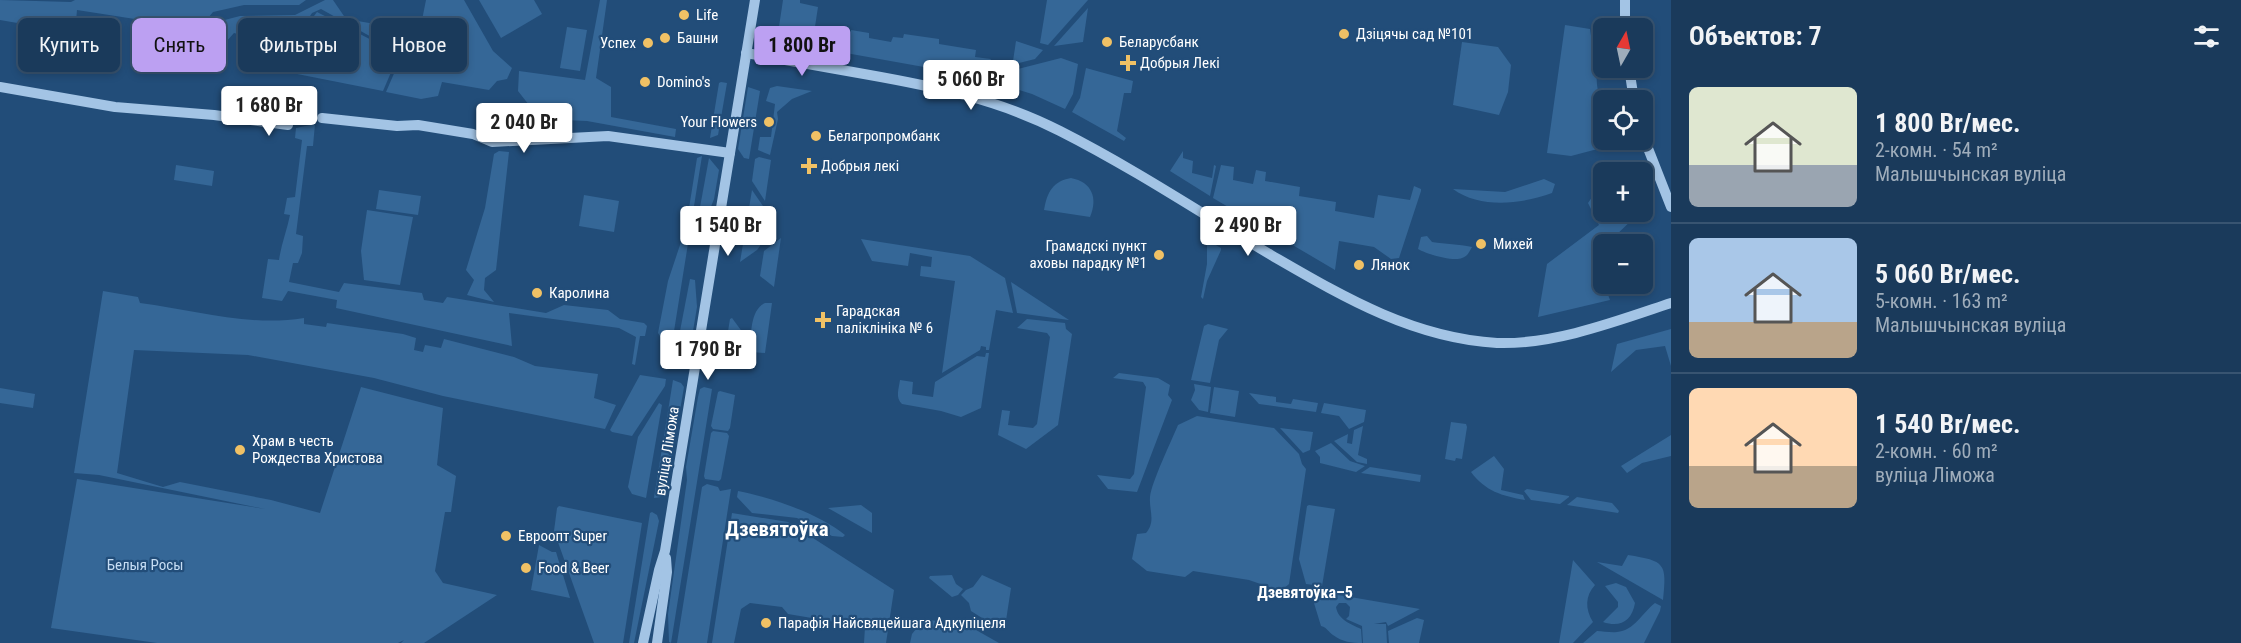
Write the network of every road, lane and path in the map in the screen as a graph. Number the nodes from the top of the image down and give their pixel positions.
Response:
1 (755, 0) edge
2 (1625, 0) edge
3 (1625, 18) edge
4 (746, 53) junction
5 (0, 87) edge
6 (322, 118) dead end
7 (288, 124) dead end
8 (1649, 150) edge
9 (730, 153) junction
10 (1671, 207) edge
11 (1671, 303) edge
12 (665, 551) junction
13 (643, 643) edge
14 (657, 643) edge

1 - 4 street, вуліца Ліможа
2 - 3 street
4 - 9 street, вуліца Ліможа
4 - 11 street
5 - 7 street
6 - 9 street
8 - 10 street
9 - 12 street, вуліца Ліможа
12 - 13 street, вуліца Ліможа
12 - 14 street, вуліца Ліможа

